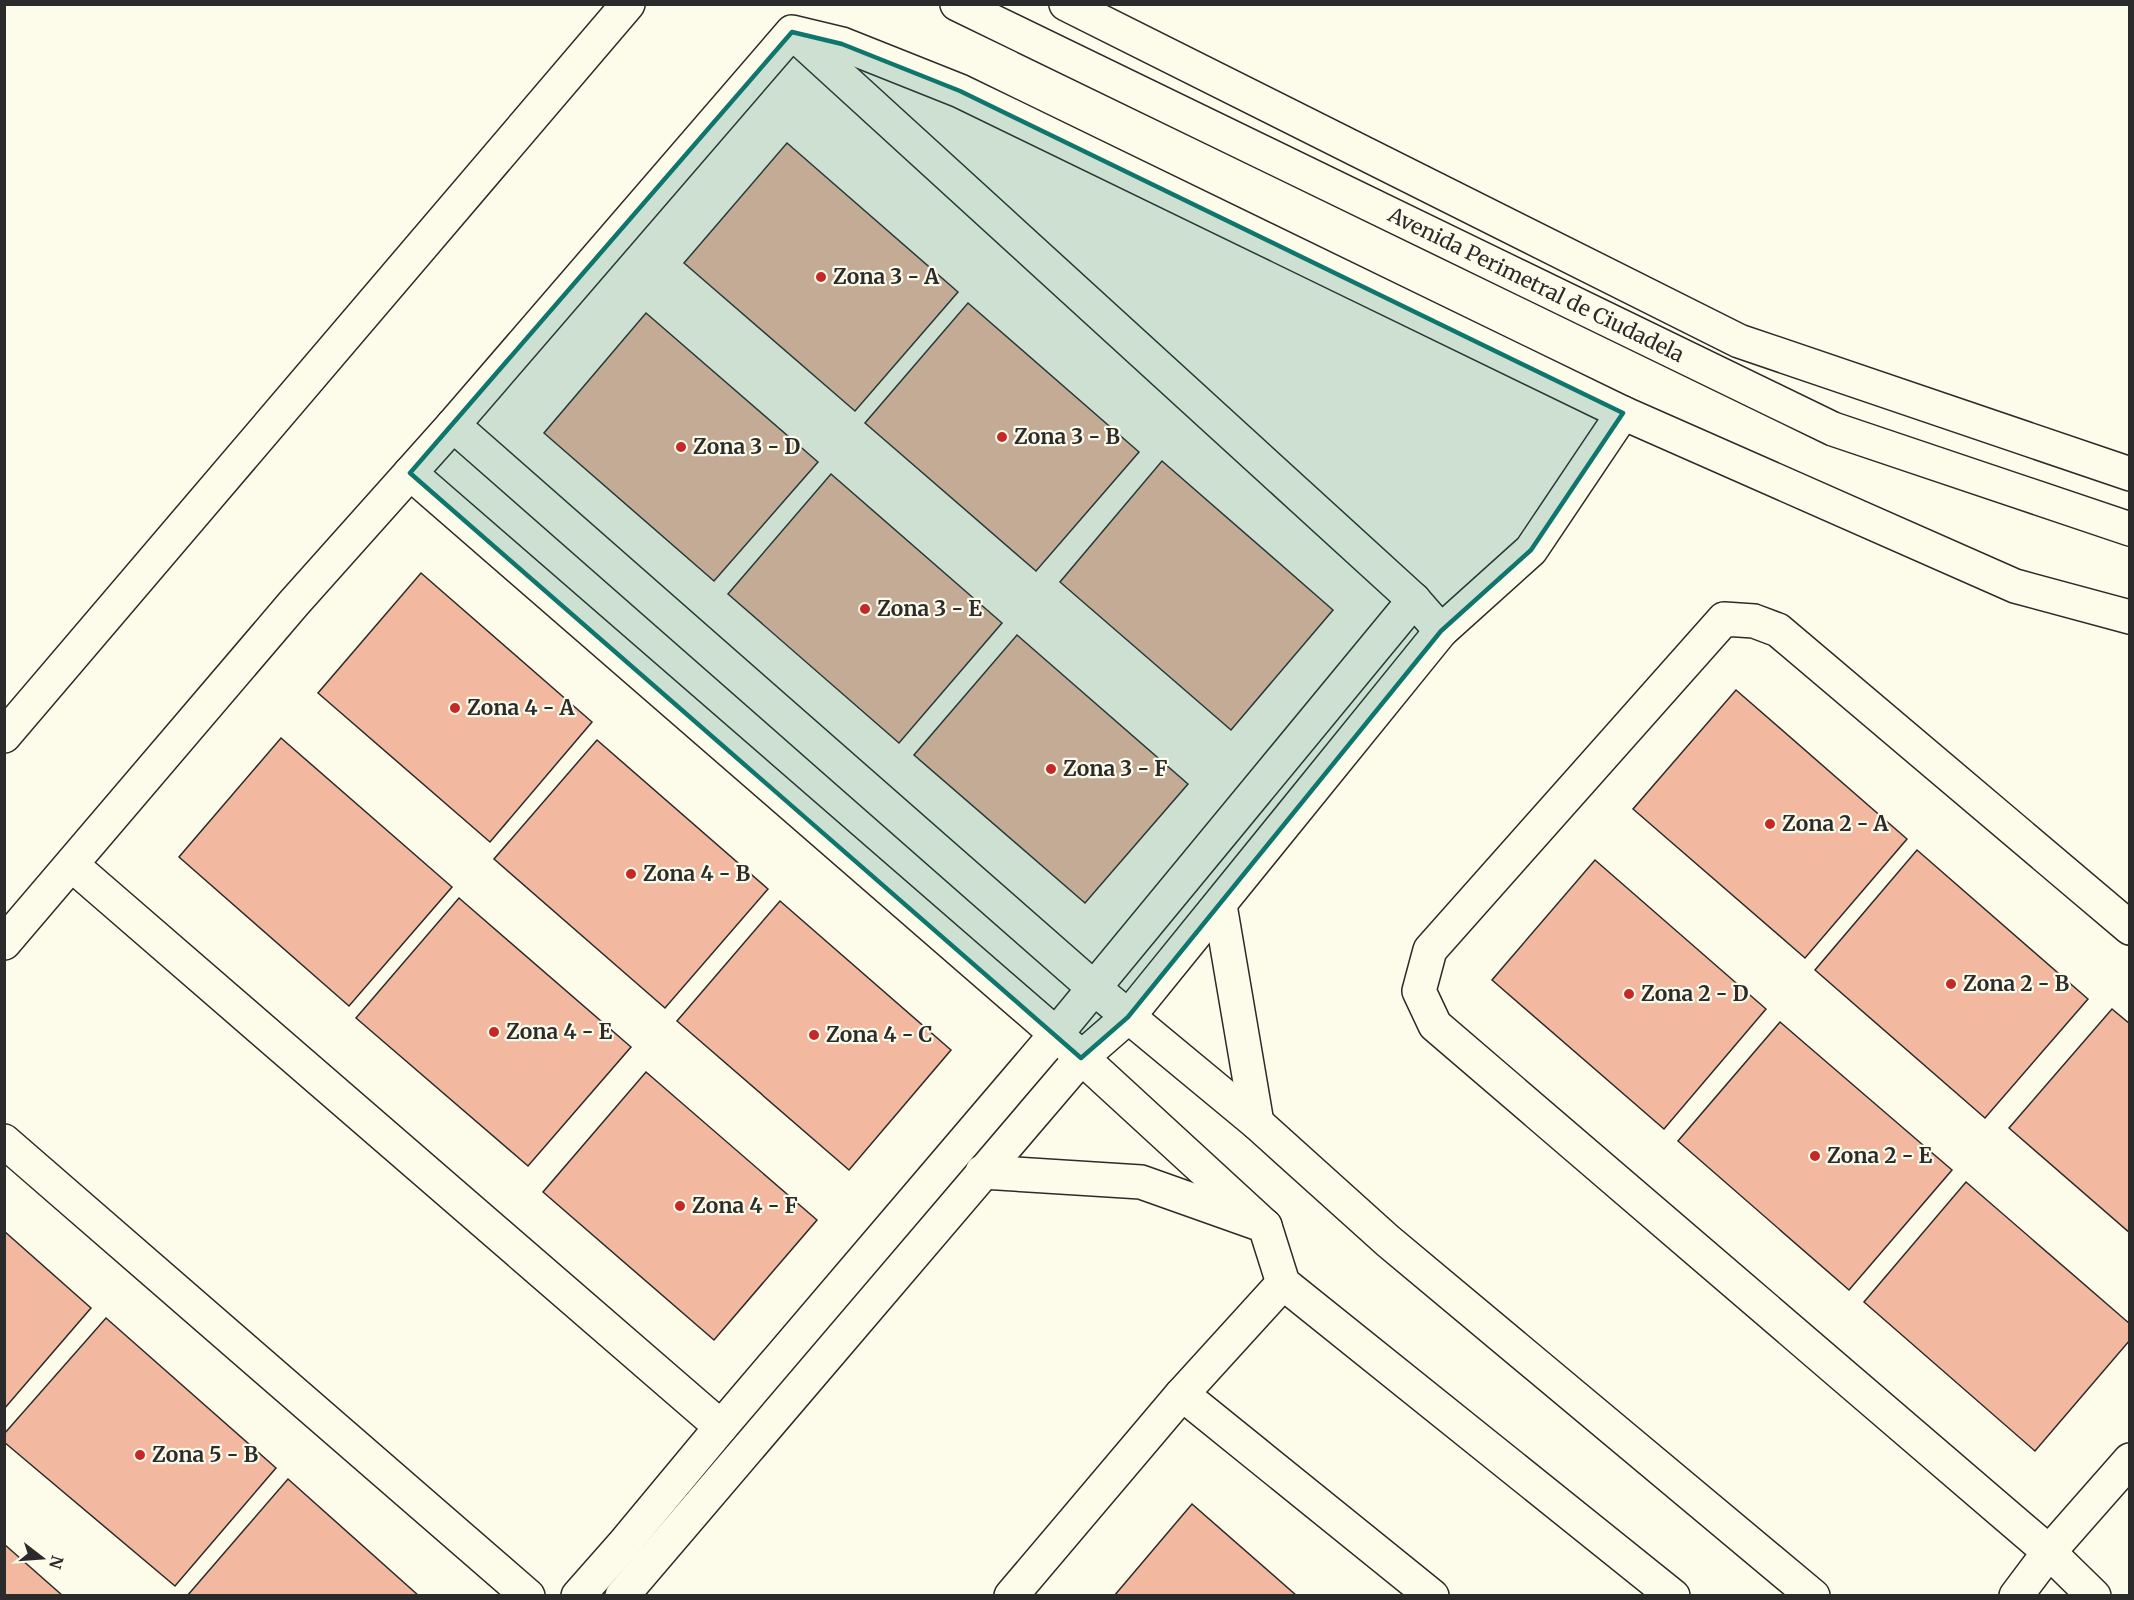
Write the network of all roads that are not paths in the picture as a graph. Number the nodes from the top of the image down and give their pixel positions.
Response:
1 (628, 4) edge
2 (957, 4) edge
3 (1066, 4) edge
4 (792, 32) junction
5 (1623, 413) junction
6 (453, 425) junction
7 (410, 473) junction
8 (2130, 474) edge
9 (2130, 529) edge
10 (1414, 600) junction
11 (2130, 617) edge
12 (1441, 631) junction
13 (4, 736) edge
14 (72, 865) junction
15 (1220, 905) junction
16 (2130, 928) edge
17 (4, 943) edge
18 (1094, 988) junction
19 (1128, 1017) junction
20 (1056, 1034) junction
21 (1081, 1058) junction
22 (1257, 1123) junction
23 (4, 1141) edge
24 (982, 1172) junction
25 (1265, 1226) junction
26 (1283, 1283) junction
27 (1182, 1394) junction
28 (721, 1427) junction
29 (2130, 1460) edge
30 (2049, 1552) junction
31 (528, 1596) edge
32 (578, 1596) edge
33 (622, 1596) edge
34 (1011, 1596) edge
35 (1432, 1596) edge
36 (1673, 1596) edge
37 (1813, 1596) edge
38 (2016, 1596) edge
39 (2094, 1596) edge

1 - 13 street
2 - 9 street, Avenida Perimetral de Ciudadela
3 - 8 street, Avenida Perimetral de Ciudadela
4 - 5 street
4 - 6 street
4 - 10 street
5 - 11 street
5 - 12 street
6 - 7 street
6 - 18 street
7 - 14 street
7 - 20 street
10 - 12 street
10 - 18 street
12 - 15 street
14 - 17 street
14 - 28 street
15 - 19 street
15 - 22 street
16 - 30 street
18 - 19 street
18 - 20 street
19 - 21 street
19 - 22 street
20 - 21 street
20 - 28 street
21 - 24 street
21 - 25 street
22 - 37 street
23 - 31 street
24 - 25 street
24 - 33 street
25 - 26 street
26 - 27 street
26 - 36 street
27 - 34 street
27 - 35 street
28 - 32 street
29 - 30 street
30 - 38 street
30 - 39 street

